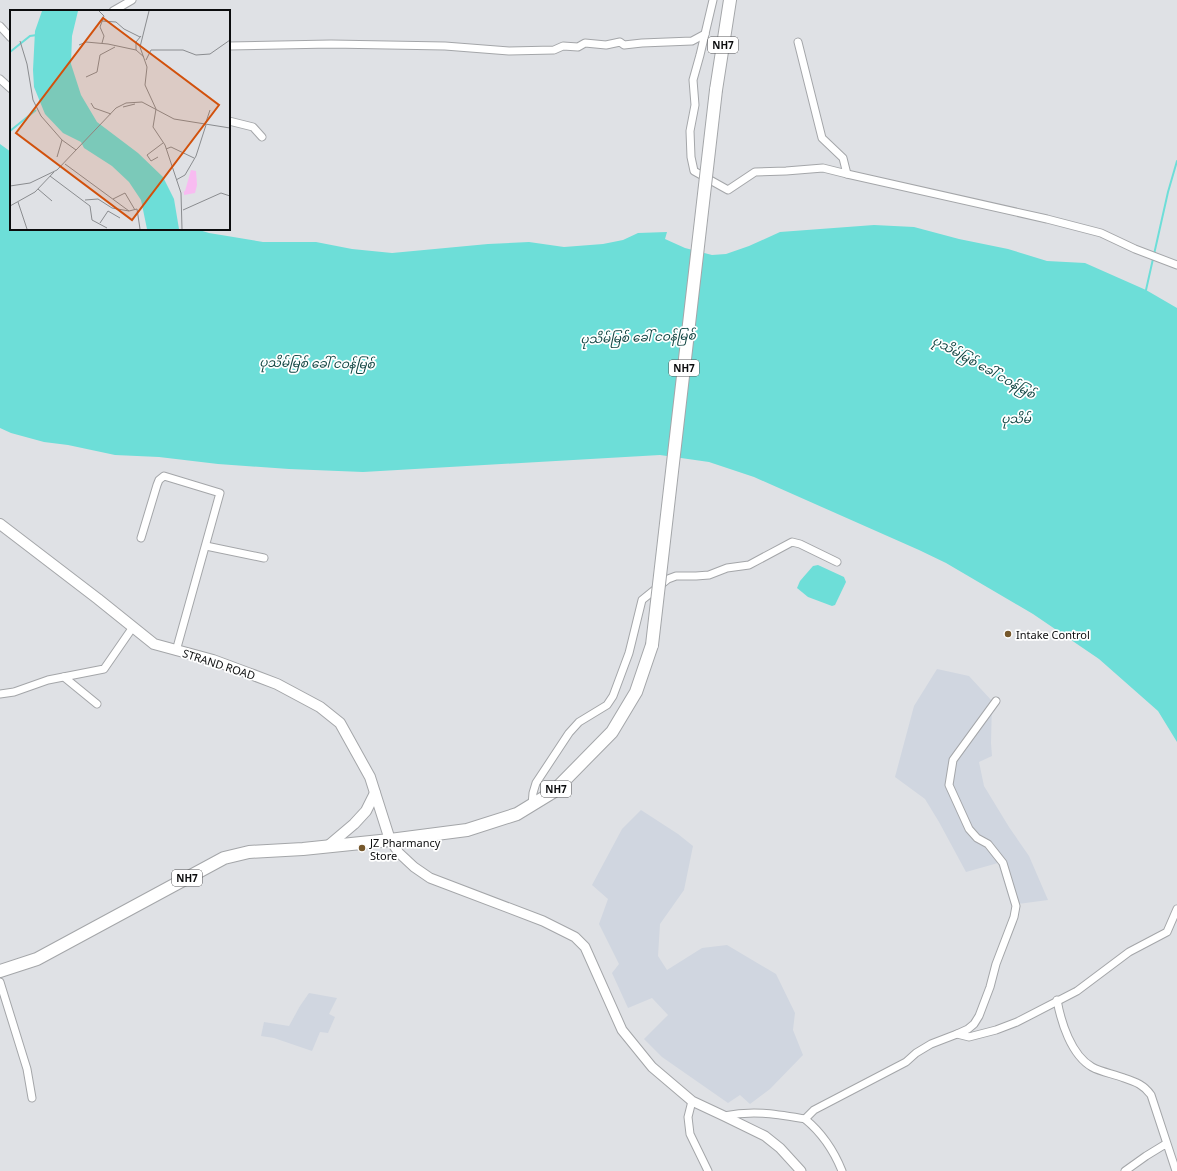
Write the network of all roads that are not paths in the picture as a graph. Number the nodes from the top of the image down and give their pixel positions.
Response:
1 (132, 0) edge
2 (713, 0) edge
3 (730, 0) edge
4 (115, 10) edge
5 (0, 26) edge
6 (705, 34) junction
7 (10, 37) edge
8 (798, 42) dead end
9 (230, 46) edge
10 (0, 79) edge
11 (10, 88) edge
12 (230, 121) edge
13 (262, 137) dead end
14 (847, 174) junction
15 (1177, 266) edge
16 (0, 524) edge
17 (141, 538) dead end
18 (206, 546) junction
19 (264, 558) dead end
20 (837, 562) dead end
21 (133, 627) junction
22 (176, 651) junction
23 (64, 678) junction
24 (0, 694) edge
25 (996, 701) dead end
26 (97, 704) dead end
27 (375, 794) junction
28 (532, 805) junction
29 (390, 840) junction
30 (328, 846) junction
31 (1177, 909) edge
32 (0, 971) edge
33 (0, 982) edge
34 (1057, 1000) junction
35 (957, 1034) junction
36 (32, 1098) dead end
37 (692, 1101) junction
38 (724, 1116) junction
39 (805, 1119) junction
40 (1167, 1146) junction
41 (708, 1171) edge
42 (801, 1171) edge
43 (842, 1171) edge
44 (1125, 1171) edge
45 (1176, 1171) edge

1 - 4 street
2 - 6 street
3 - 28 highway, NH7, bridge
5 - 7 street
6 - 9 street
6 - 14 street
8 - 14 street
10 - 11 street
12 - 13 street
14 - 15 street
16 - 21 main road, STRAND ROAD
17 - 18 street
18 - 19 street
18 - 22 street
20 - 28 street
21 - 22 main road, STRAND ROAD
21 - 23 street
22 - 27 main road, STRAND ROAD
23 - 24 street
23 - 26 street
25 - 35 street
27 - 29 main road, STRAND ROAD
27 - 30 main road
28 - 29 highway, NH7
29 - 30 highway, NH7
29 - 37 street
30 - 32 highway, NH7
31 - 34 street
33 - 36 street
34 - 35 street
34 - 40 street
35 - 39 street
37 - 38 street
37 - 41 street
38 - 39 street
38 - 42 street
39 - 43 street
40 - 44 street
40 - 45 street

